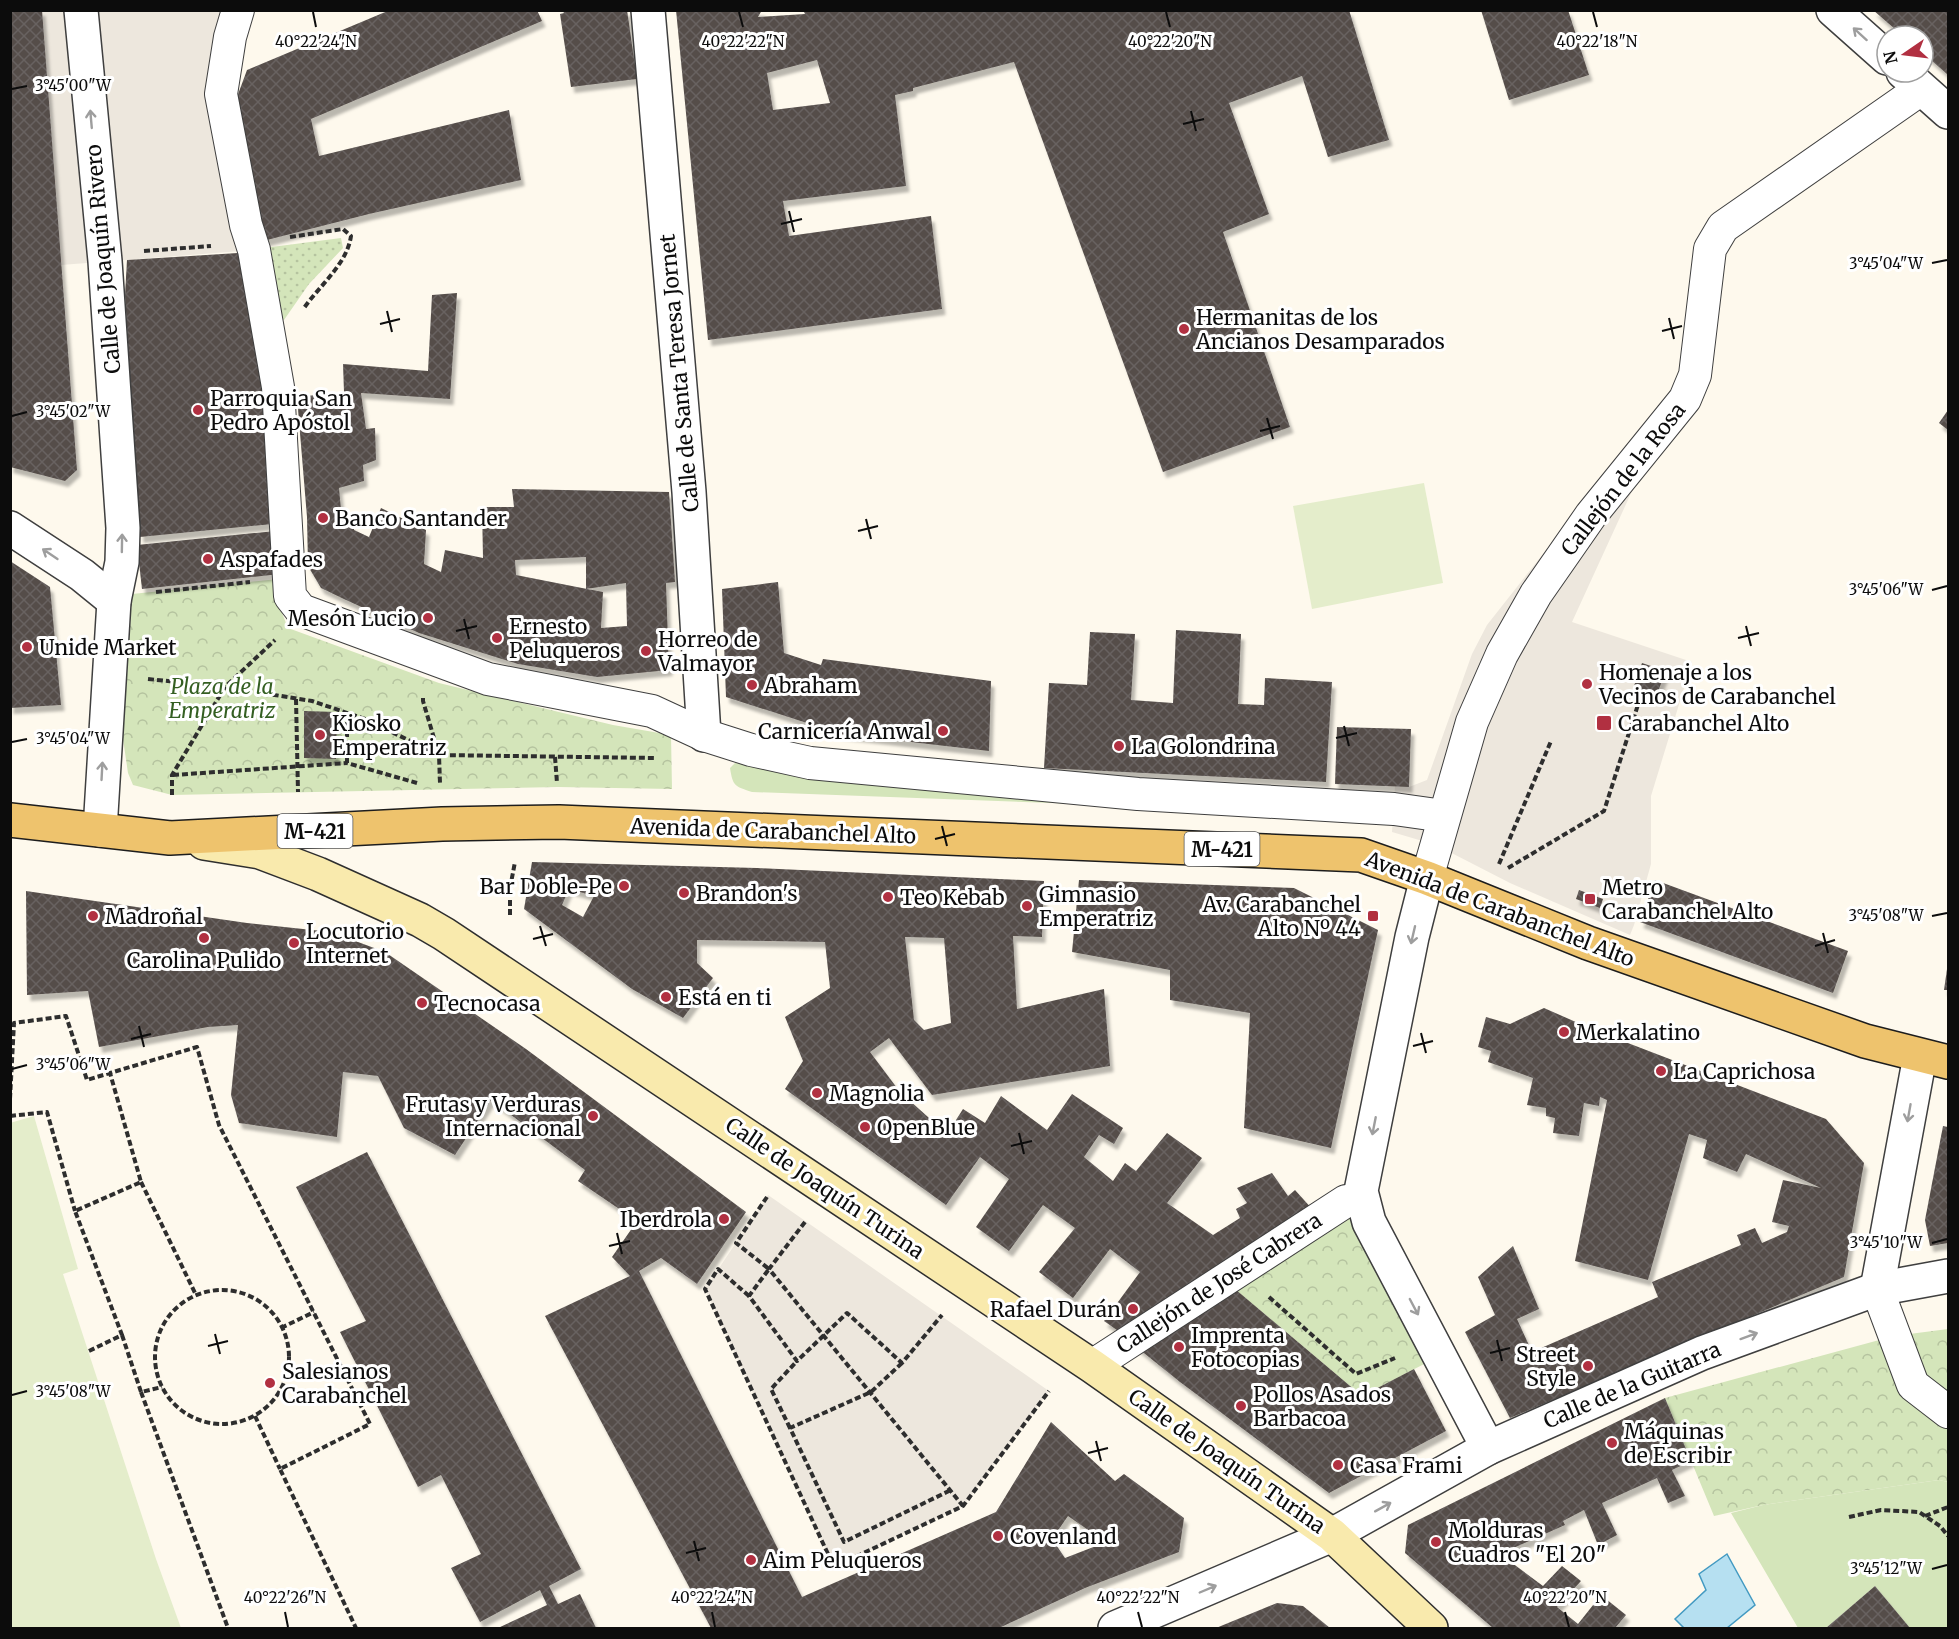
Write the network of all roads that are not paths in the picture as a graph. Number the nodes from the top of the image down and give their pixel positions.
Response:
1 (81, 10) edge
2 (238, 10) edge
3 (648, 10) edge
4 (1833, 10) edge
5 (1875, 47) edge
6 (1907, 84) edge
7 (1916, 84) edge
8 (1948, 112) edge
9 (10, 528) edge
10 (114, 601) junction
11 (704, 735) junction
12 (1444, 816) junction
13 (10, 820) edge
14 (99, 830) junction
15 (170, 838) junction
16 (1427, 878) junction
17 (1934, 1059) edge
18 (1346, 1201) dead end
19 (1948, 1276) edge
20 (1877, 1289) junction
21 (1092, 1366) junction
22 (1948, 1412) edge
23 (1488, 1448) junction
24 (1332, 1535) junction
25 (1115, 1629) edge
26 (1431, 1629) edge

10 -> 1 street, Calle de Joaquín Rivero
2 - 11 street
3 - 11 street, Calle de Santa Teresa Jornet
5 -> 4 street
6 - 12 street, Callejón de la Rosa
7 - 8 street
10 -> 9 street
14 -> 10 street, Calle de Joaquín Rivero
11 - 12 street
12 - 16 street, Callejón de la Rosa
13 - 14 main road, M-421
14 - 15 main road, M-421
15 - 16 main road, Avenida de Carabanchel Alto / M-421
15 - 21 main road, Calle de Joaquín Turina
16 - 17 main road, Avenida de Carabanchel Alto / M-421
16 -> 23 street
17 -> 20 street
18 - 21 street, Callejón de José Cabrera
19 - 20 street, Calle de la Guitarra
20 - 22 street
23 -> 20 street, Calle de la Guitarra
21 - 24 main road, Calle de Joaquín Turina
24 -> 23 street, Calle de la Guitarra
25 -> 24 street, Calle de la Guitarra
24 - 26 main road, Calle de Joaquín Turina

